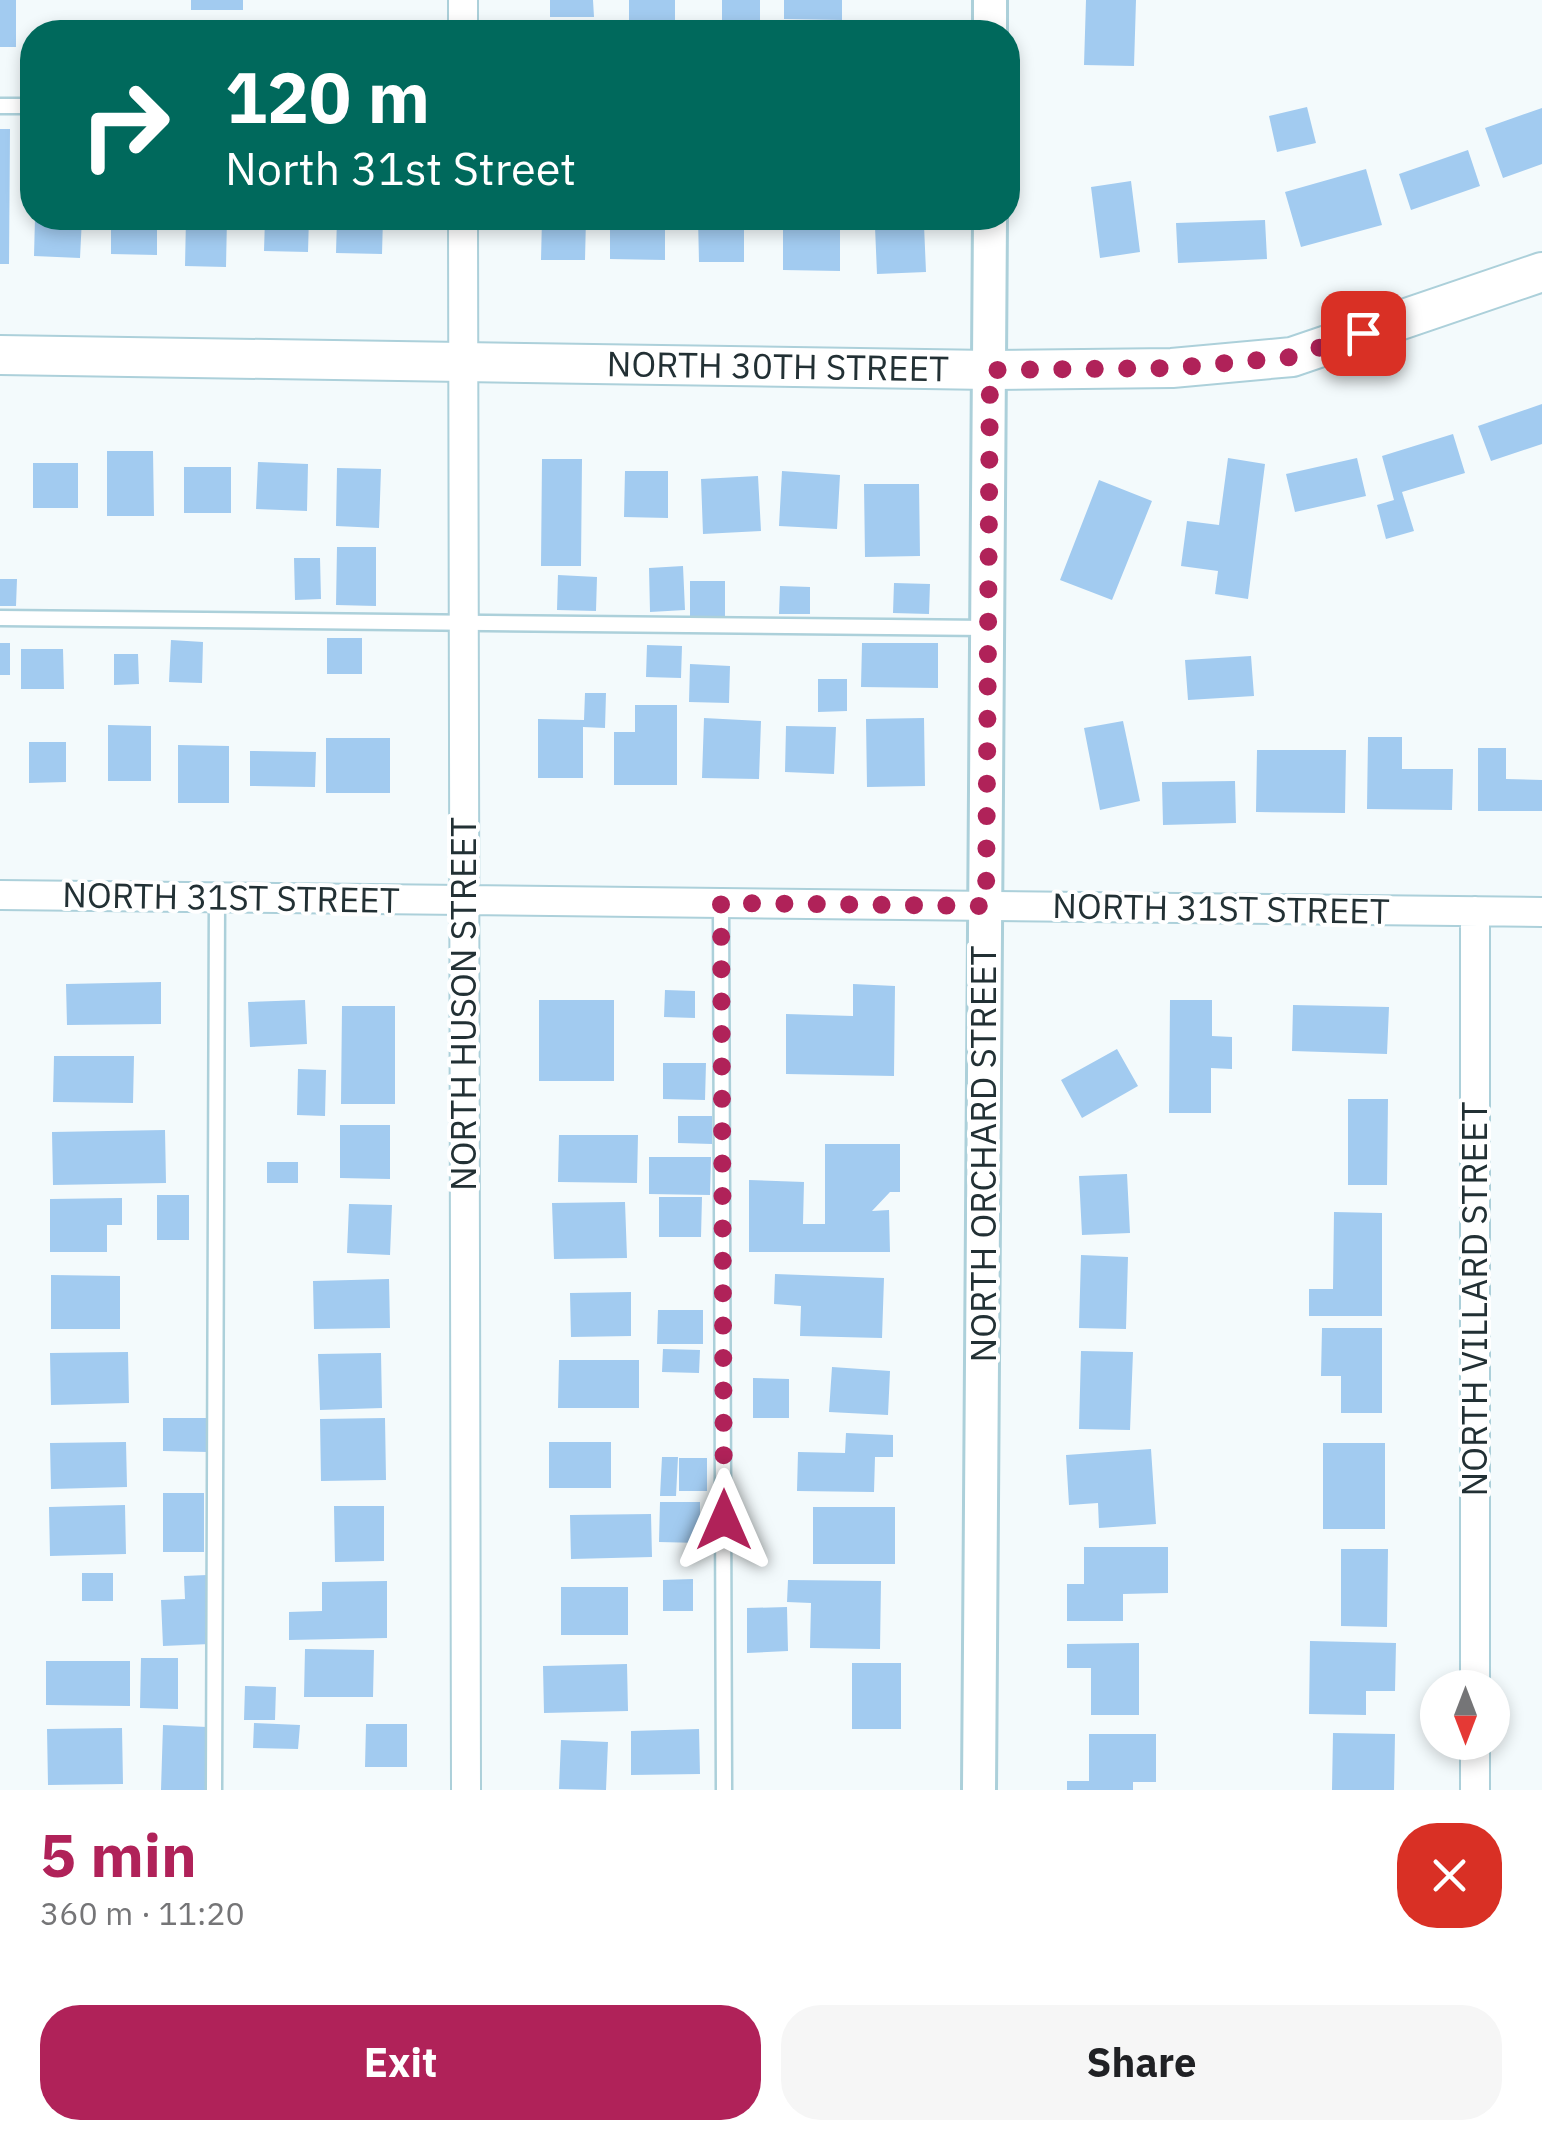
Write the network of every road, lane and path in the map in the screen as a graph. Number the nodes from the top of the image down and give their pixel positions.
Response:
1 (463, 230) edge
2 (990, 230) edge
3 (1542, 272) edge
4 (0, 356) edge
5 (463, 360) junction
6 (990, 370) junction
7 (0, 618) edge
8 (464, 622) junction
9 (988, 628) junction
10 (0, 895) edge
11 (218, 898) junction
12 (464, 900) junction
13 (721, 903) junction
14 (986, 906) junction
15 (1476, 911) junction
16 (1542, 912) edge
17 (1476, 1670) edge
18 (1476, 1760) edge
19 (214, 1790) edge
20 (466, 1790) edge
21 (724, 1790) edge
22 (979, 1790) edge
23 (1476, 1790) edge

1 - 5 street, NORTH HUSON STREET
2 - 6 street, NORTH ORCHARD STREET
3 - 6 main road, NORTH 30TH STREET
4 - 5 main road, NORTH 30TH STREET
5 - 6 main road, NORTH 30TH STREET
5 - 8 street, NORTH HUSON STREET
6 - 9 street, NORTH ORCHARD STREET
7 - 8 lane
8 - 9 lane
8 - 12 street, NORTH HUSON STREET
9 - 14 street, NORTH ORCHARD STREET
10 - 11 street, NORTH 31ST STREET
11 - 12 street, NORTH 31ST STREET
11 - 19 lane
12 - 13 street, NORTH 31ST STREET
12 - 20 street, NORTH HUSON STREET
13 - 14 street, NORTH 31ST STREET
13 - 21 lane
14 - 15 street, NORTH 31ST STREET
14 - 22 street, NORTH ORCHARD STREET
15 - 16 street, NORTH 31ST STREET
15 - 17 street, NORTH VILLARD STREET
18 - 23 street

